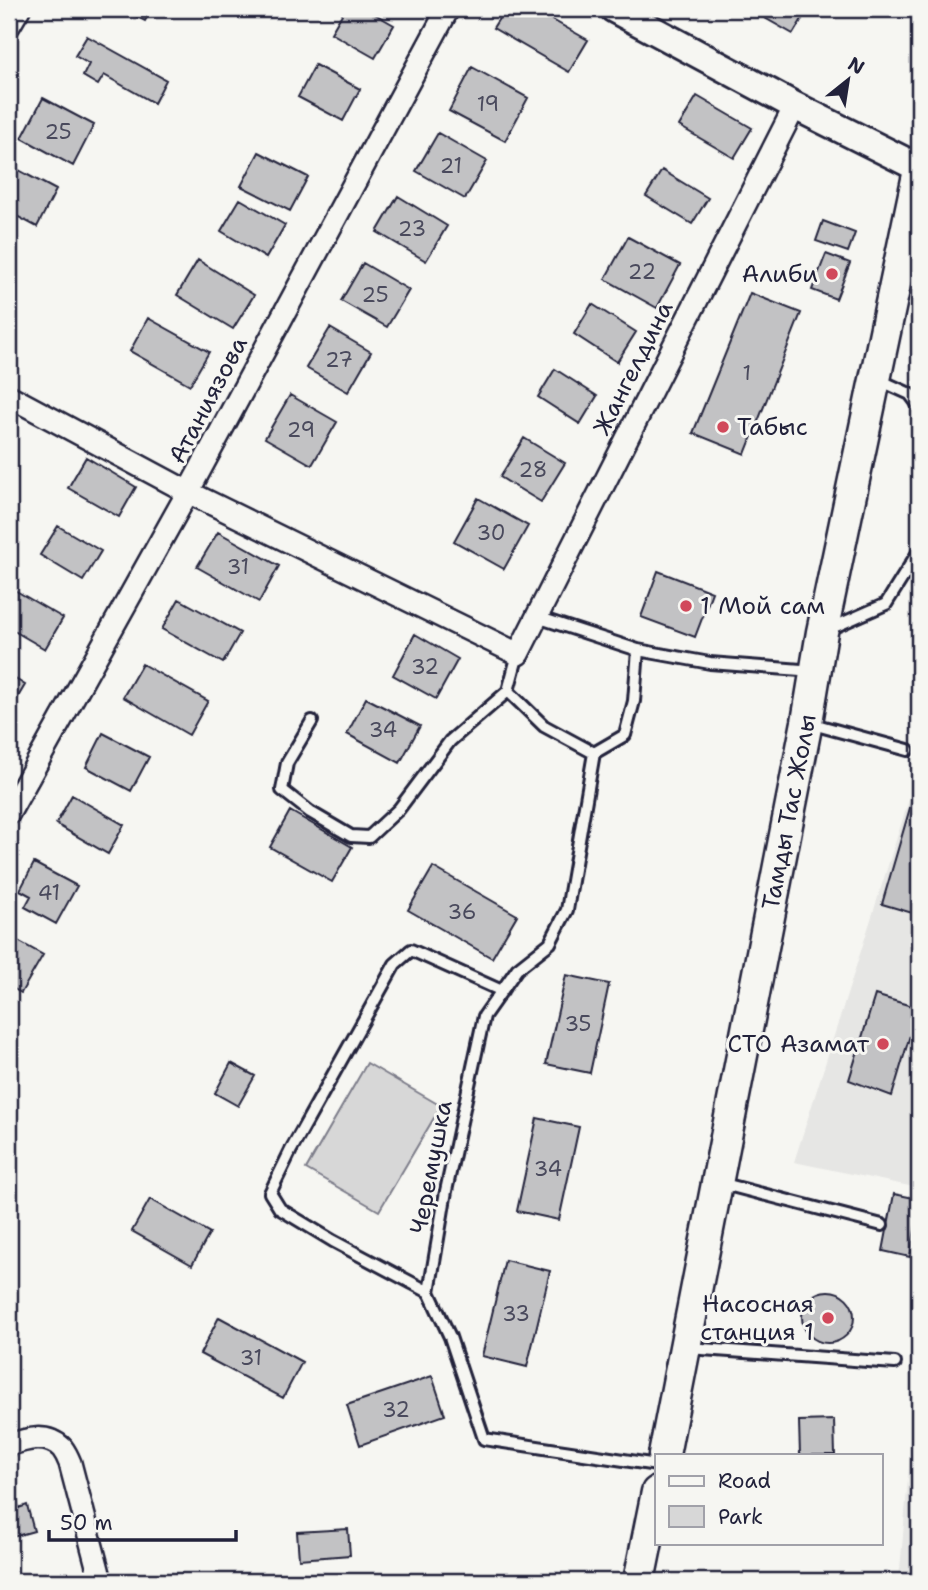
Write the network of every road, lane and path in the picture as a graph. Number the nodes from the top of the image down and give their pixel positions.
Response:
1 (19, 9) edge
2 (449, 9) edge
3 (614, 9) edge
4 (9, 26) edge
5 (795, 106) junction
6 (919, 169) edge
7 (875, 378) junction
8 (9, 396) edge
9 (919, 406) edge
10 (188, 492) junction
11 (919, 551) edge
12 (537, 617) junction
13 (822, 632) junction
14 (638, 650) junction
15 (518, 654) junction
16 (816, 671) junction
17 (508, 691) junction
18 (312, 721) dead end
19 (807, 722) junction
20 (908, 750) dead end
21 (594, 753) junction
22 (9, 813) edge
23 (502, 991) junction
24 (717, 1183) junction
25 (882, 1225) dead end
26 (429, 1292) junction
27 (685, 1348) junction
28 (895, 1363) dead end
29 (9, 1445) edge
30 (664, 1454) edge
31 (655, 1465) edge
32 (655, 1502) edge
33 (101, 1581) edge
34 (639, 1581) edge

1 - 4 street
2 - 10 street, Атаниязова
3 - 5 street
5 - 6 street
5 - 12 street, Жангелдина
6 - 7 main road, Тамды Тас Жолы
7 - 9 lane
7 - 13 main road, Тамды Тас Жолы
8 - 10 street
10 - 15 street
10 - 22 street, Атаниязова
11 - 13 lane
12 - 14 lane
12 - 15 street, Жангелдина
13 - 16 main road, Тамды Тас Жолы
14 - 16 lane
14 - 21 lane
15 - 17 lane
16 - 19 main road, Тамды Тас Жолы
17 - 18 lane
17 - 21 lane
19 - 20 lane
19 - 24 main road, Тамды Тас Жолы
21 - 23 lane, Черемушка
23 - 26 lane, Черемушка
23 - 26 lane
24 - 25 lane
24 - 27 main road, Тамды Тас Жолы
26 - 31 lane
27 - 28 lane
27 - 30 main road, Тамды Тас Жолы
29 - 33 street
32 - 34 main road

